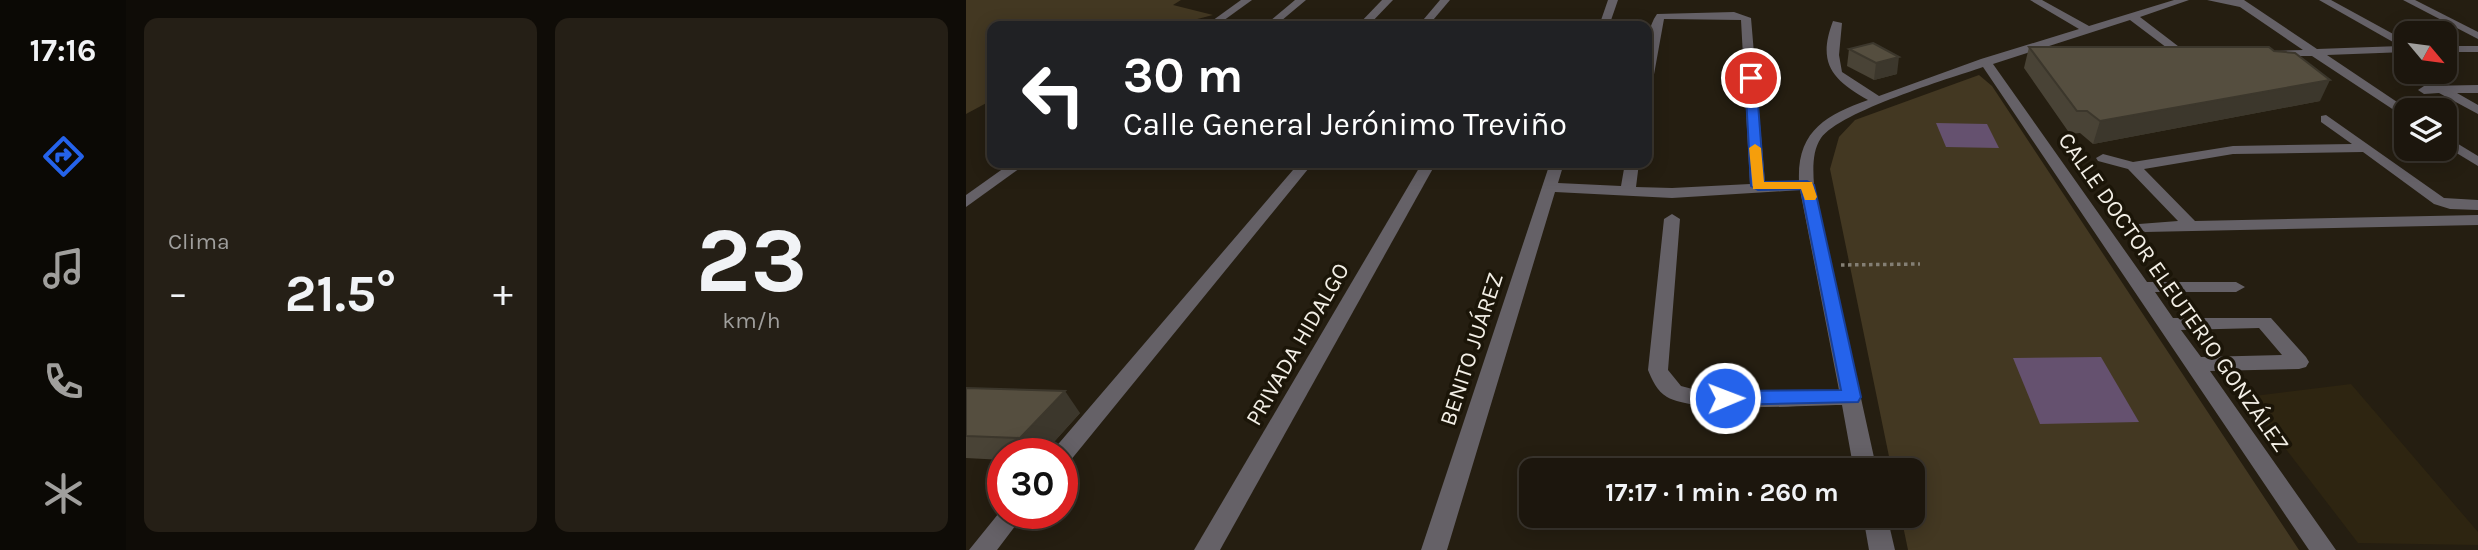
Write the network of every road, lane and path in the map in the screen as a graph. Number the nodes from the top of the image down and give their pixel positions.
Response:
1 (1247, 0) edge
2 (1301, 0) edge
3 (1388, 0) edge
4 (1446, 0) edge
5 (1613, 0) edge
6 (2035, 0) edge
7 (2184, 0) edge
8 (2212, 0) edge
9 (2324, 0) edge
10 (2408, 0) edge
11 (2240, 2) edge
12 (2132, 16) junction
13 (1217, 21) edge
14 (1275, 21) edge
15 (1367, 21) edge
16 (1427, 21) edge
17 (1606, 21) edge
18 (1837, 23) dead end
19 (2088, 30) junction
20 (2478, 36) edge
21 (2394, 40) edge
22 (2394, 48) edge
23 (2457, 49) edge
24 (2478, 49) edge
25 (2314, 52) junction
26 (1652, 53) edge
27 (2264, 55) edge
28 (2162, 58) edge
29 (2187, 58) junction
30 (2200, 58) edge
31 (1985, 61) junction
32 (2478, 89) edge
33 (2424, 90) dead end
34 (2442, 90) junction
35 (1879, 101) junction
36 (2394, 106) edge
37 (2478, 110) edge
38 (2326, 119) dead end
39 (2364, 148) junction
40 (2457, 148) edge
41 (2103, 158) dead end
42 (2478, 162) edge
43 (2133, 166) junction
44 (1013, 168) edge
45 (1302, 168) edge
46 (1426, 168) edge
47 (1555, 168) edge
48 (1631, 168) edge
49 (1807, 185) junction
50 (1758, 186) junction
51 (1549, 187) junction
52 (1628, 191) junction
53 (966, 202) edge
54 (2478, 205) edge
55 (1672, 219) dead end
56 (2478, 220) edge
57 (2190, 225) junction
58 (2146, 227) dead end
59 (1825, 264) junction
60 (1920, 264) dead end
61 (2141, 287) junction
62 (2236, 287) dead end
63 (2167, 324) junction
64 (2194, 364) junction
65 (1852, 397) junction
66 (1076, 438) edge
67 (1864, 458) edge
68 (1877, 528) edge
69 (1000, 529) edge
70 (982, 550) edge
71 (1207, 550) edge
72 (1434, 550) edge
73 (1882, 550) edge
74 (2323, 550) edge

1 - 13 street
2 - 14 street
3 - 15 street
4 - 16 street
5 - 17 street
6 - 19 street
7 - 12 street
8 - 11 street
9 - 21 street
10 - 20 street
11 - 25 street
12 - 19 street
12 - 29 street
18 - 35 street
19 - 31 street
22 - 25 street
23 - 24 street
25 - 27 street
25 - 36 street
26 - 50 street
28 - 29 street
29 - 30 street
31 - 35 street
31 - 61 street, CALLE DOCTOR ELEUTERIO GONZÁLEZ
32 - 34 street
33 - 34 street
34 - 37 street
35 - 49 street
38 - 39 street
39 - 43 street
39 - 54 street
40 - 42 street
41 - 43 street
43 - 57 street
44 - 53 street
45 - 66 street
46 - 71 street, PRIVADA HIDALGO
47 - 51 street, BENITO JUÁREZ
48 - 52 street
49 - 50 street
49 - 59 street
50 - 52 street
51 - 52 street
51 - 72 street, BENITO JUÁREZ
55 - 65 street
56 - 57 street
57 - 58 street
59 - 60 path
59 - 65 street
61 - 62 street
61 - 63 street, CALLE DOCTOR ELEUTERIO GONZÁLEZ
63 - 64 street, CALLE DOCTOR ELEUTERIO GONZÁLEZ
63 - 64 street
64 - 74 street, CALLE DOCTOR ELEUTERIO GONZÁLEZ
65 - 67 street
68 - 73 street
69 - 70 street

